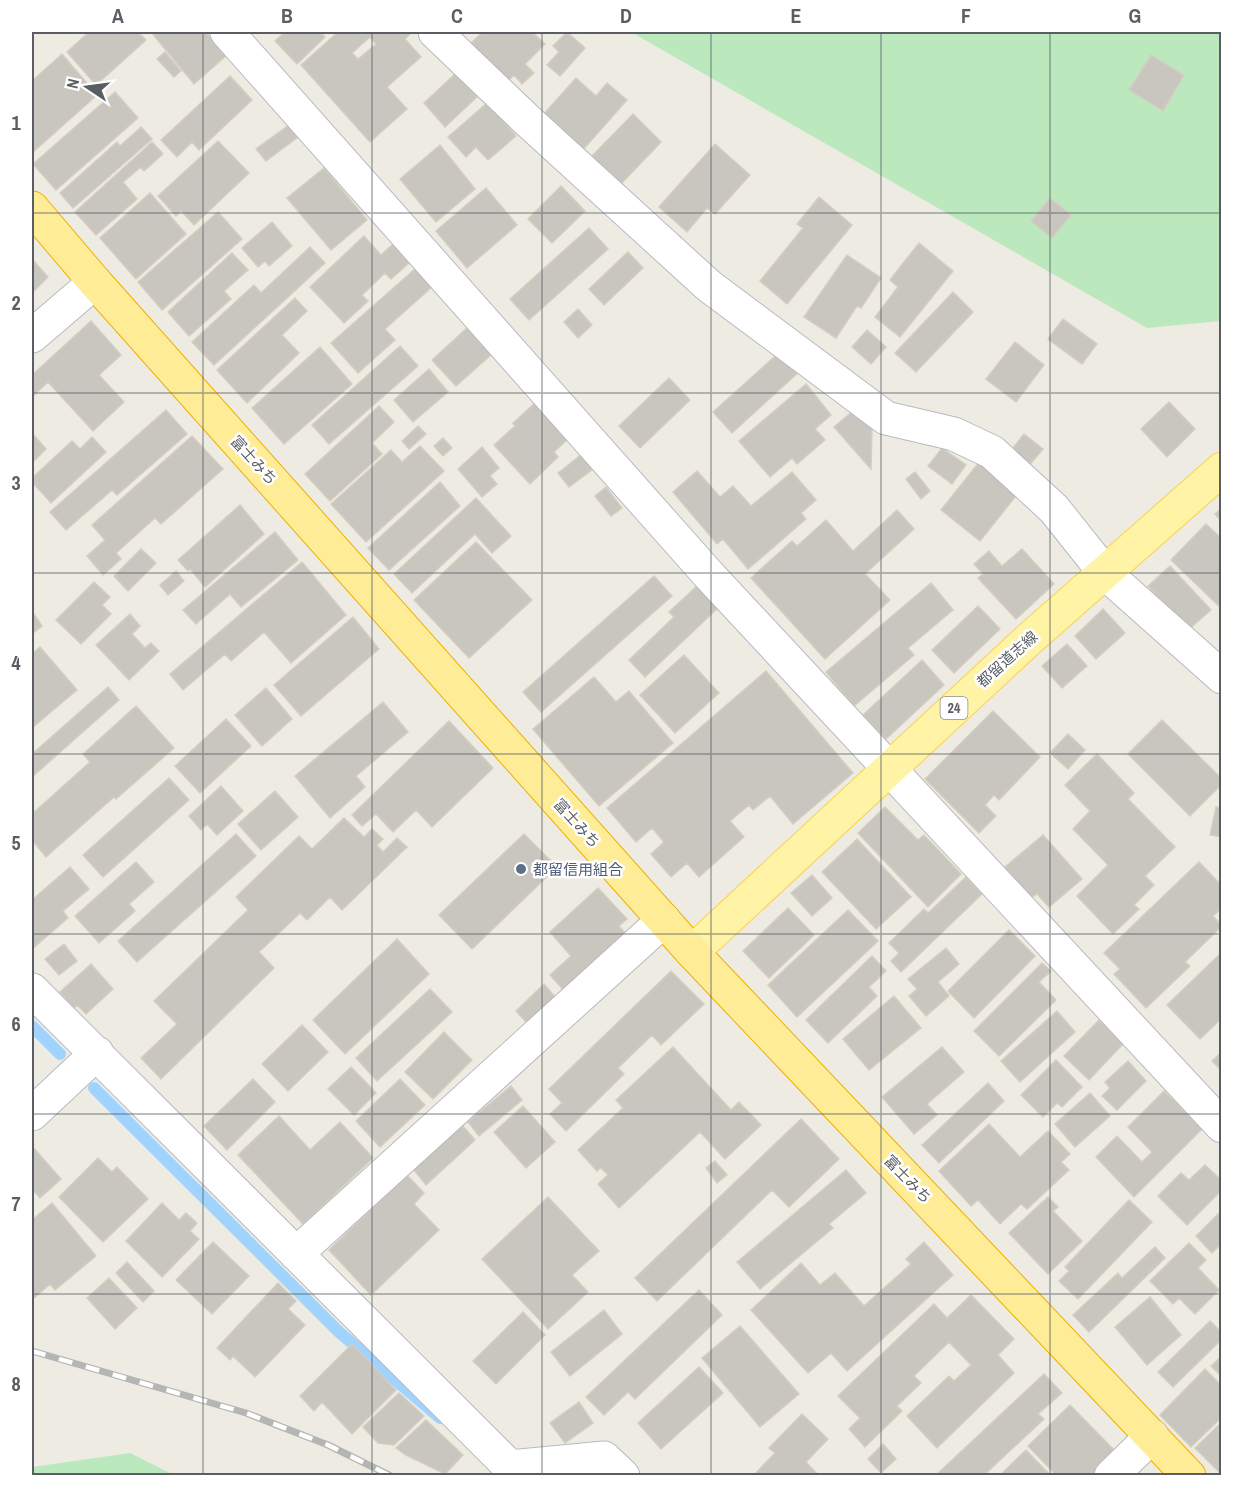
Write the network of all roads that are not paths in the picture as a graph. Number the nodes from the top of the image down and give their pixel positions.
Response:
1 (227, 32) edge
2 (435, 32) edge
3 (32, 208) edge
4 (95, 282) junction
5 (32, 336) edge
6 (1221, 469) edge
7 (1105, 573) junction
8 (1221, 677) edge
9 (888, 769) junction
10 (664, 920) junction
11 (692, 952) junction
12 (32, 990) edge
13 (96, 1053) junction
14 (32, 1114) edge
15 (1221, 1126) edge
16 (296, 1254) junction
17 (1152, 1436) junction
18 (623, 1476) edge
19 (1111, 1476) edge
20 (1189, 1476) edge

1 - 9 street
2 - 7 street
3 - 4 highway, 富士みち
4 - 5 street
4 - 10 highway, 富士みち
6 - 7 main road, 都留道志線 / 24
7 - 8 street
7 - 9 main road, 都留道志線 / 24
9 - 11 main road, 都留道志線 / 24
9 - 15 street
10 - 11 highway, 富士みち
10 - 16 street
11 - 17 highway, 富士みち
12 - 13 street
13 - 14 street
13 - 16 street
16 - 18 street
17 - 19 street
17 - 20 highway, 富士みち

